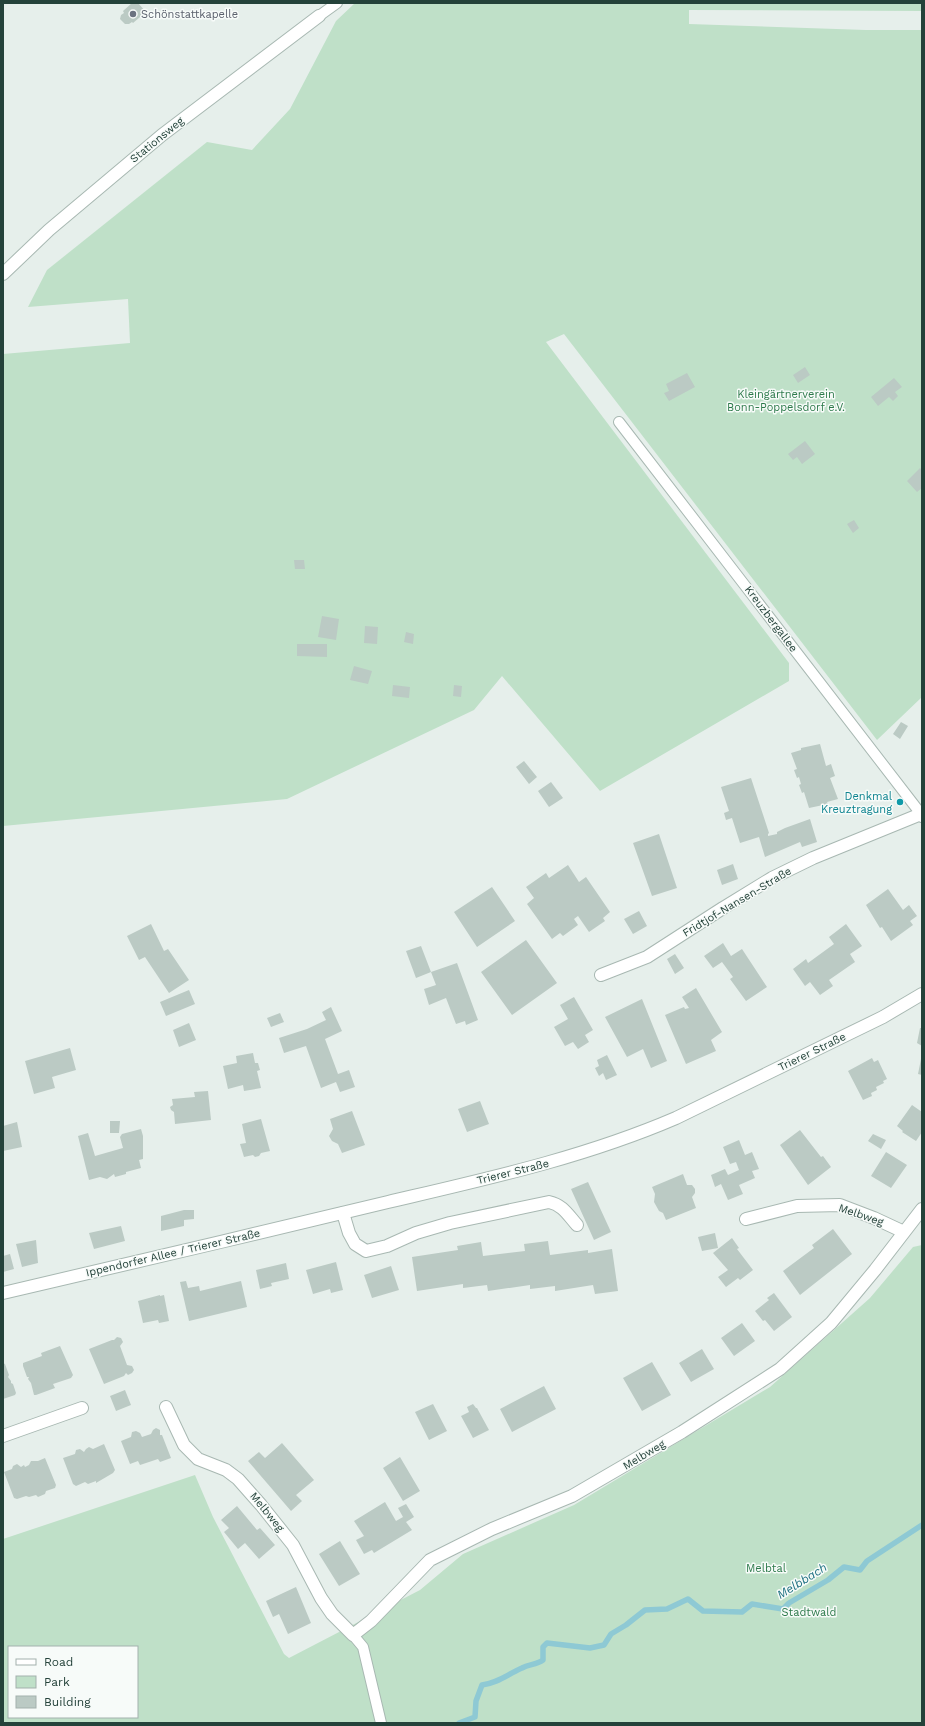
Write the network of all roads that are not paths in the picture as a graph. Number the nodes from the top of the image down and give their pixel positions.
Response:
1 (337, 3) edge
2 (319, 16) joint
3 (3, 274) edge
4 (619, 422) dead end
5 (921, 815) edge
6 (601, 975) dead end
7 (922, 994) edge
8 (922, 1209) edge
9 (343, 1213) junction
10 (746, 1219) dead end
11 (577, 1226) dead end
12 (904, 1232) junction
13 (3, 1294) edge
14 (82, 1408) dead end
15 (166, 1408) dead end
16 (3, 1436) edge
17 (352, 1635) junction
18 (381, 1723) edge

1 - 2 lane
2 - 3 street, Stationsweg
4 - 5 lane, Kreuzbergallee
5 - 6 street, Fridtjof-Nansen-Straße
7 - 9 street, Trierer Straße
8 - 12 street, Melbweg
9 - 11 street
9 - 13 street, Ippendorfer Allee / Trierer Straße
10 - 12 street, Melbweg
12 - 17 street, Melbweg
14 - 16 street
15 - 17 street, Melbweg
17 - 18 lane, Melbweg

